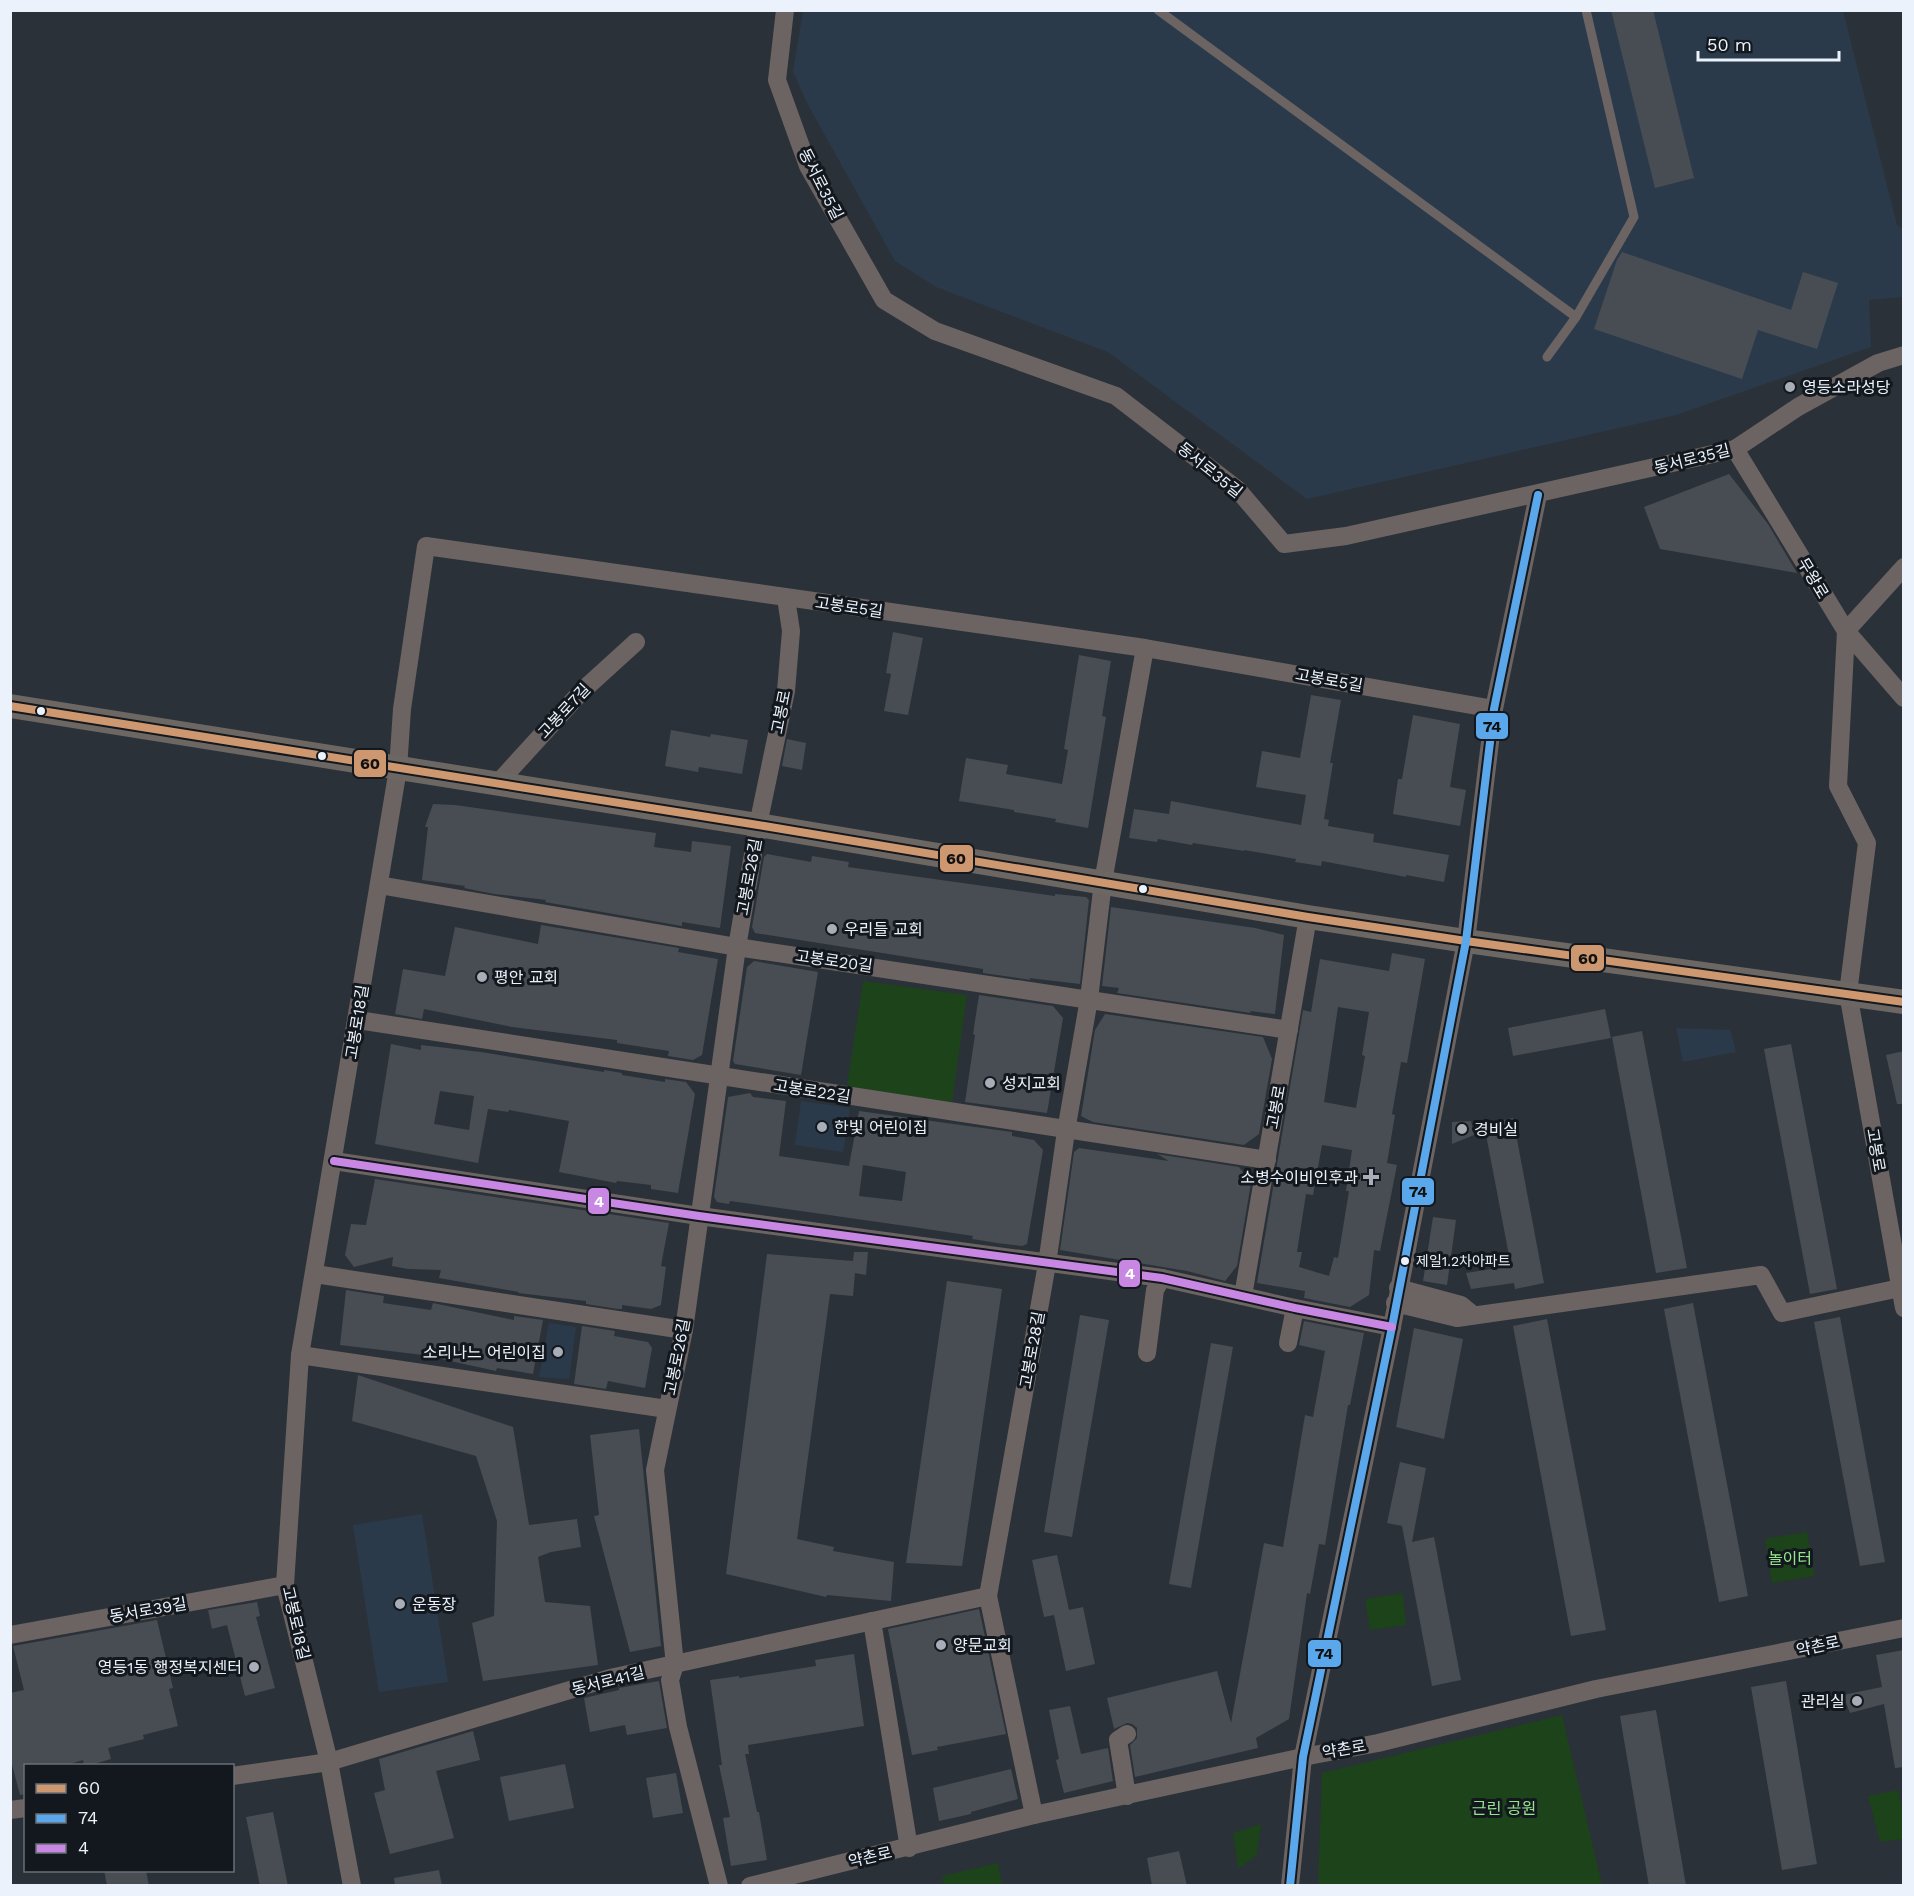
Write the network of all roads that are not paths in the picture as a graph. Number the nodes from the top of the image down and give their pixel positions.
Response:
1 (785, 10) edge
2 (1158, 10) edge
3 (1586, 10) edge
4 (1576, 317) junction
5 (1904, 355) edge
6 (1547, 357) dead end
7 (1735, 449) junction
8 (1538, 495) junction
9 (1904, 567) edge
10 (786, 598) junction
11 (1846, 632) junction
12 (636, 642) dead end
13 (1144, 648) junction
14 (1904, 698) edge
15 (10, 706) edge
16 (1494, 709) junction
17 (398, 769) junction
18 (497, 784) junction
19 (758, 825) junction
20 (1103, 882) junction
21 (379, 885) junction
22 (1308, 917) junction
23 (1466, 941) junction
24 (737, 947) junction
25 (1848, 993) junction
26 (1089, 999) junction
27 (1904, 1002) edge
28 (358, 1020) junction
29 (1289, 1030) junction
30 (721, 1077) junction
31 (1066, 1131) junction
32 (1267, 1160) junction
33 (334, 1161) junction
34 (699, 1216) junction
35 (1047, 1264) junction
36 (315, 1274) junction
37 (1162, 1278) junction
38 (1900, 1288) junction
39 (1397, 1295) junction
40 (1243, 1296) junction
41 (1295, 1308) junction
42 (1904, 1308) edge
43 (1392, 1327) junction
44 (684, 1330) junction
45 (1288, 1343) dead end
46 (1147, 1353) dead end
47 (300, 1355) junction
48 (667, 1409) junction
49 (285, 1585) junction
50 (988, 1596) junction
51 (872, 1621) junction
52 (1904, 1628) edge
53 (10, 1635) edge
54 (675, 1665) junction
55 (1127, 1734) dead end
56 (1303, 1757) junction
57 (329, 1762) junction
58 (234, 1776) edge
59 (1127, 1796) junction
60 (1034, 1815) junction
61 (909, 1848) junction
62 (352, 1886) edge
63 (719, 1886) edge
64 (750, 1886) edge
65 (1290, 1886) edge

1 - 8 street, 동서로35길
2 - 4 lane
3 - 4 lane
4 - 6 lane
5 - 7 street, 동서로35길
7 - 8 street, 동서로35길
7 - 11 street, 무왕로
8 - 16 street
9 - 11 street
10 - 13 street, 고봉로5길
10 - 17 street, 고봉로5길
10 - 19 street, 고봉로
11 - 14 street, 무왕로
11 - 25 street, 고봉로
12 - 18 street, 고봉로7길
13 - 16 street, 고봉로5길
13 - 20 street
15 - 17 street
16 - 23 street
17 - 18 street
17 - 21 street, 고봉로18길
18 - 19 street
19 - 20 street
19 - 24 street, 고봉로26길
20 - 22 street
20 - 26 street, 고봉로28길
21 - 24 street, 고봉로20길
21 - 28 street, 고봉로18길
22 - 23 street
22 - 29 street, 고봉로
23 - 25 street
23 - 39 street
24 - 26 street, 고봉로20길
24 - 30 street, 고봉로26길
25 - 27 street
25 - 38 street, 고봉로
26 - 29 street, 고봉로20길
26 - 31 street, 고봉로28길
28 - 30 street, 고봉로22길
28 - 33 street, 고봉로18길
29 - 32 street, 고봉로
30 - 31 street, 고봉로22길
30 - 34 street, 고봉로26길
31 - 32 street, 고봉로22길
31 - 35 street, 고봉로28길
32 - 40 street, 고봉로
33 - 34 street
33 - 36 street, 고봉로18길
34 - 35 street
34 - 44 street, 고봉로26길
35 - 37 street
35 - 50 street, 고봉로28길
36 - 44 street
36 - 47 street, 고봉로18길
37 - 40 street
37 - 46 street
38 - 39 street
38 - 42 street, 고봉로
39 - 43 street
40 - 41 street
41 - 43 street
41 - 45 street
43 - 56 street
44 - 48 street, 고봉로26길
47 - 48 street
47 - 49 street, 고봉로18길
48 - 54 street, 고봉로26길
49 - 53 street, 동서로39길
49 - 57 street, 고봉로18길
50 - 51 street, 동서로41길
50 - 60 street, 고봉로28길
51 - 54 street, 동서로41길
51 - 61 street
52 - 56 street, 약촌로
54 - 57 street, 동서로41길
54 - 63 street, 고봉로26길
55 - 59 street
56 - 59 street, 약촌로
56 - 65 street
57 - 58 street, 동서로41길
57 - 62 street, 고봉로18길
59 - 60 street, 약촌로
60 - 61 street, 약촌로
61 - 64 street, 약촌로

